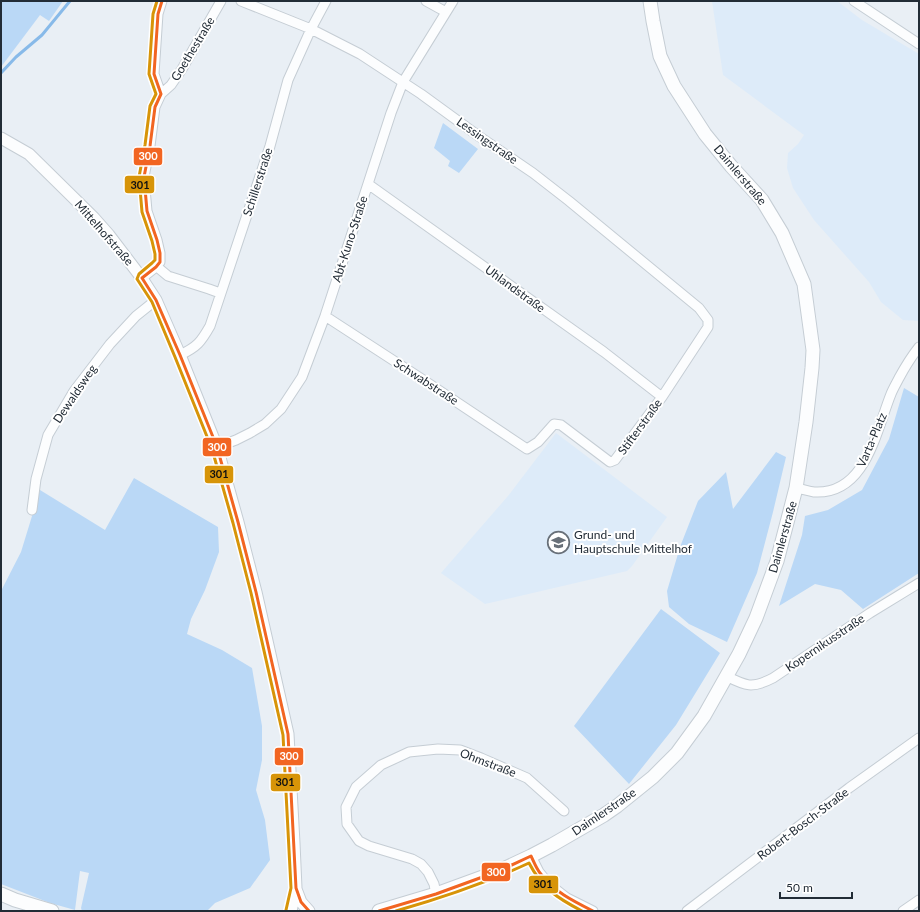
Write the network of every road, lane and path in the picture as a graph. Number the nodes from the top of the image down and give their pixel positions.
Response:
1 (162, 1) edge
2 (221, 1) edge
3 (241, 1) edge
4 (326, 1) edge
5 (426, 1) edge
6 (453, 1) edge
7 (650, 1) edge
8 (854, 1) edge
9 (446, 12) junction
10 (311, 29) junction
11 (919, 44) edge
12 (403, 82) junction
13 (161, 94) junction
14 (1, 138) edge
15 (368, 184) junction
16 (156, 266) junction
17 (142, 278) junction
18 (220, 293) junction
19 (156, 300) junction
20 (325, 316) junction
21 (708, 320) joint
22 (919, 347) edge
23 (180, 355) junction
24 (662, 397) junction
25 (217, 447) junction
26 (527, 450) joint
27 (796, 488) junction
28 (32, 510) dead end
29 (919, 583) edge
30 (726, 676) junction
31 (919, 738) edge
32 (564, 811) dead end
33 (531, 856) junction
34 (296, 888) junction
35 (1, 894) edge
36 (436, 894) junction
37 (919, 900) edge
38 (52, 911) edge
39 (291, 911) edge
40 (308, 911) edge
41 (378, 911) edge
42 (593, 911) edge
43 (687, 911) edge
44 (903, 911) edge

1 - 13 street
2 - 13 street, Goethestraße
3 - 10 street, Lessingstraße
4 - 10 street, Schillerstraße
5 - 9 street
6 - 9 street, Abt-Kuno-Straße
7 - 27 main road, Daimlerstraße
8 - 11 street
9 - 12 street, Abt-Kuno-Straße
10 - 12 street, Lessingstraße
10 - 18 street, Schillerstraße
12 - 15 street, Abt-Kuno-Straße
12 - 21 street, Lessingstraße
13 - 16 street
14 - 17 street, Mittelhofstraße
15 - 20 street, Abt-Kuno-Straße
15 - 24 street, Uhlandstraße
16 - 17 street
16 - 18 street
17 - 19 street, Mittelhofstraße
18 - 23 street, Schillerstraße
19 - 23 street, Mittelhofstraße
19 - 28 street, Dewaldsweg
20 - 25 street, Abt-Kuno-Straße
20 - 26 street, Schwabstraße
21 - 24 street, Stifterstraße
22 - 27 street, Varta-Platz
23 - 25 street, Mittelhofstraße
24 - 26 street, Stifterstraße
25 - 34 street, Mittelhofstraße
27 - 30 main road, Daimlerstraße
29 - 30 street, Kopernikusstraße
30 - 33 main road, Daimlerstraße
31 - 43 street, Robert-Bosch-Straße
32 - 36 street, Ohmstraße
33 - 36 main road, Daimlerstraße
33 - 42 street
34 - 39 street, Mittelhofstraße
34 - 40 street, Mittelhofstraße
35 - 38 main road
36 - 41 main road, Daimlerstraße
37 - 44 street

